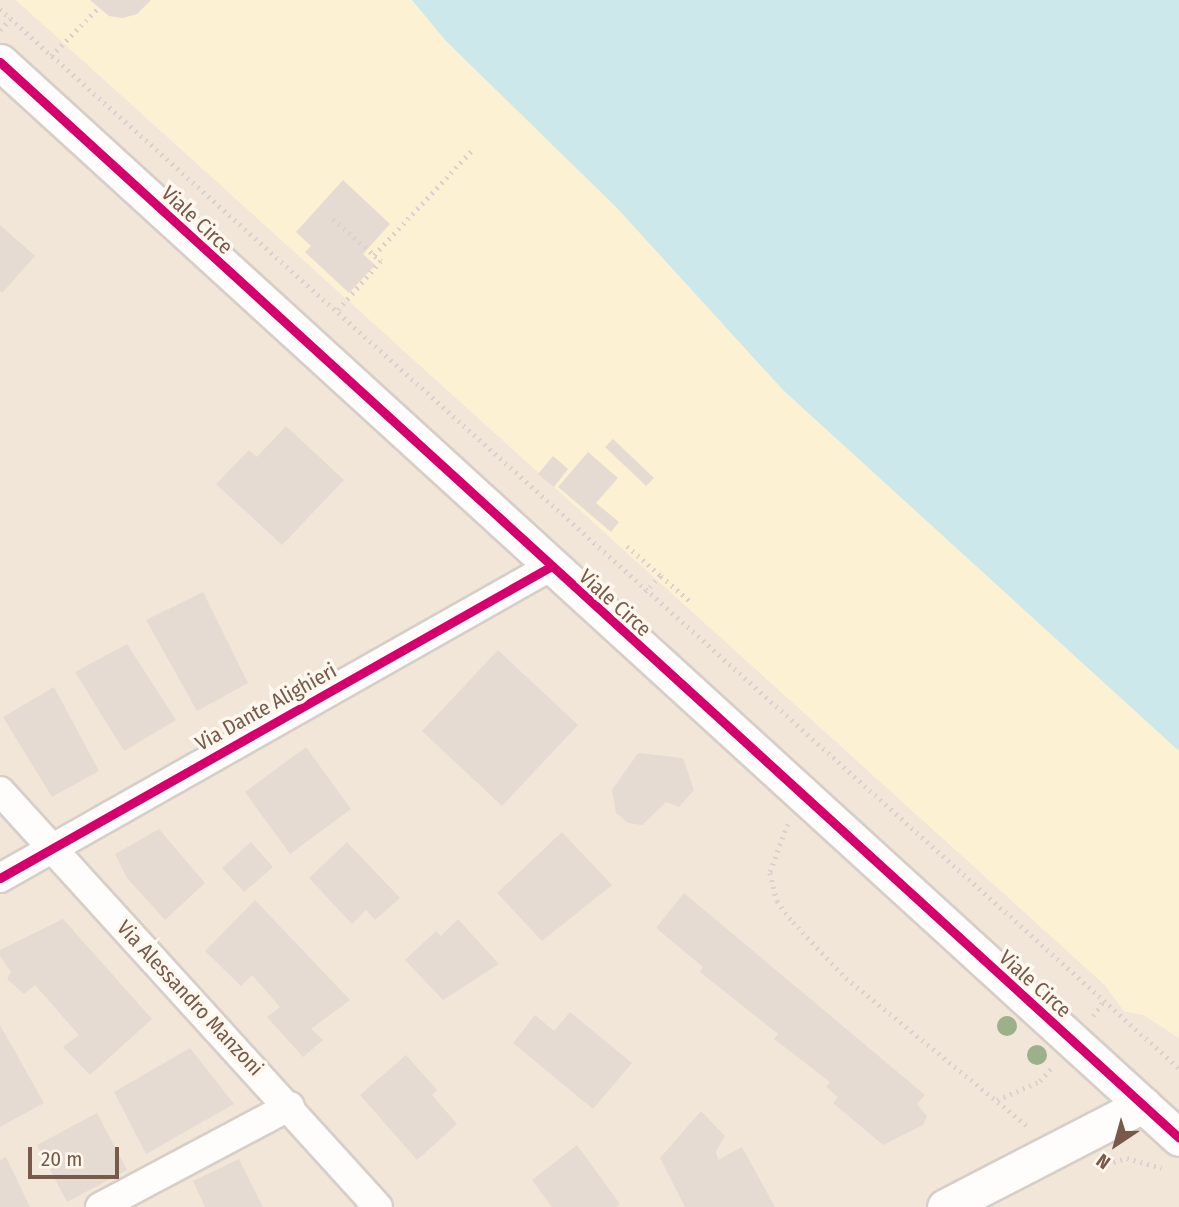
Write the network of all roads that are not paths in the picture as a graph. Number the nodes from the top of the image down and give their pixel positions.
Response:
1 (0, 62) edge
2 (550, 568) junction
3 (0, 791) edge
4 (51, 848) junction
5 (0, 878) edge
6 (1143, 1105) junction
7 (290, 1106) junction
8 (1174, 1153) edge
9 (100, 1207) edge
10 (378, 1207) edge
11 (945, 1207) edge

1 - 2 street, Viale Circe
2 - 4 street, Via Dante Alighieri
2 - 6 street, Viale Circe
3 - 4 street, Via Alessandro Manzoni
4 - 5 street, Via Dante Alighieri
4 - 7 street, Via Alessandro Manzoni
6 - 8 street, Viale Circe
6 - 11 street
7 - 9 street
7 - 10 street, Via Alessandro Manzoni

